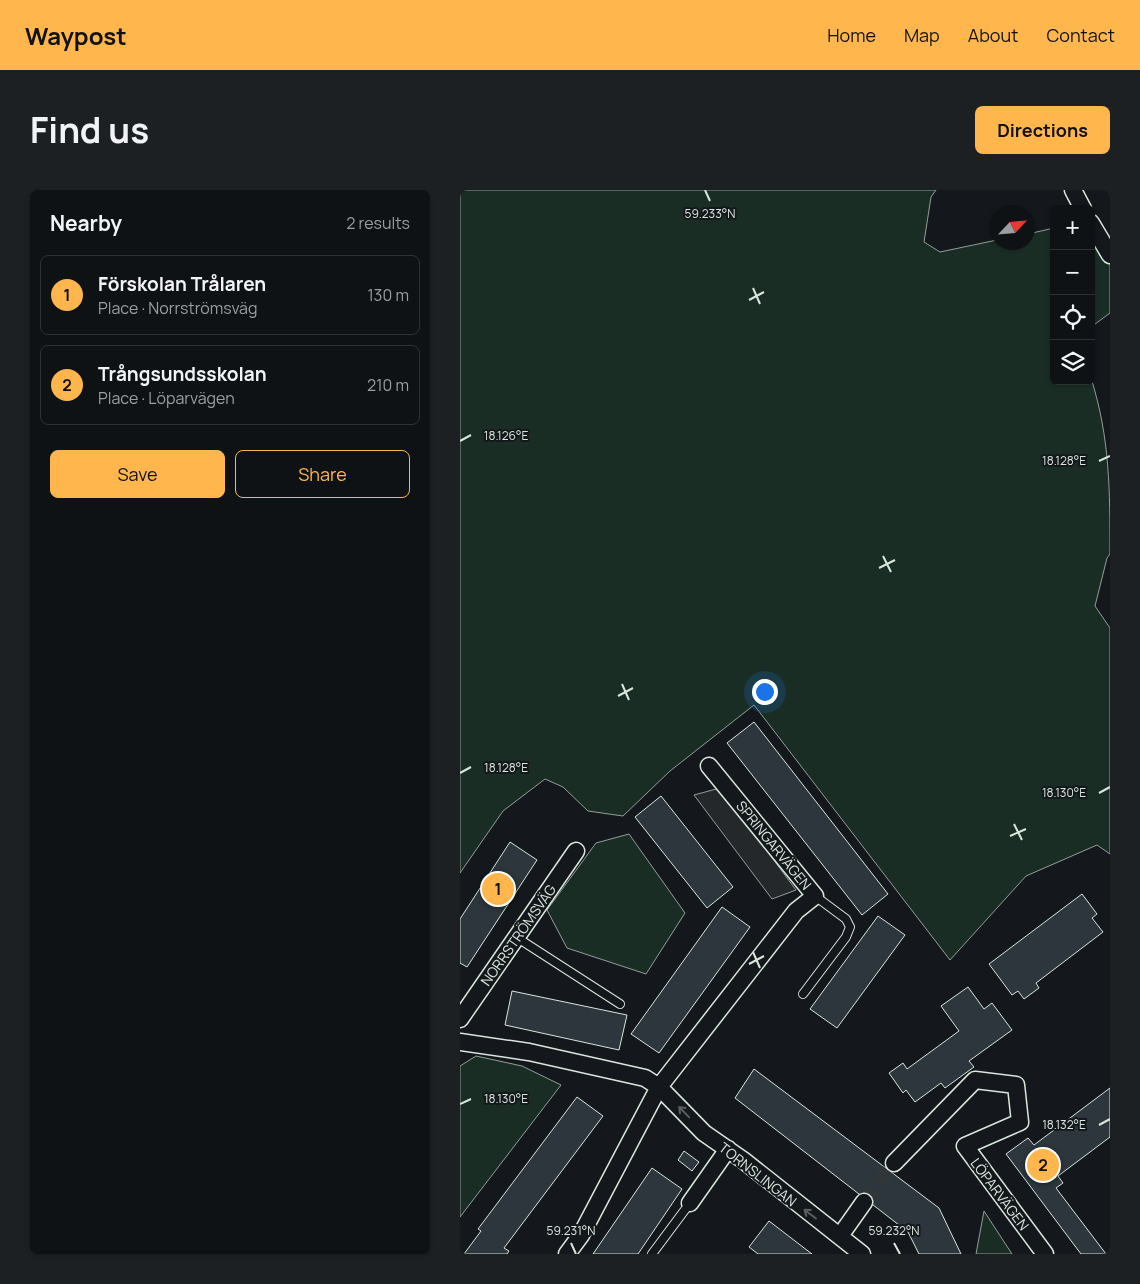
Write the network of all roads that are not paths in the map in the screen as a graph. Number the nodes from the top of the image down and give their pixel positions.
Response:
1 (1073, 190) edge
2 (1081, 205) edge
3 (1095, 230) edge
4 (1110, 255) edge
5 (709, 766) dead end
6 (576, 852) dead end
7 (815, 896) junction
8 (516, 937) junction
9 (803, 994) dead end
10 (620, 1004) dead end
11 (460, 1019) edge
12 (460, 1042) edge
13 (659, 1087) junction
14 (728, 1149) junction
15 (894, 1163) tunnel mouth
16 (864, 1202) tunnel mouth
17 (690, 1203) joint
18 (840, 1236) junction
19 (567, 1254) edge
20 (652, 1254) edge
21 (862, 1254) edge
22 (1045, 1254) edge

1 - 2 street
3 - 4 street
5 - 7 street, SPRINGARVÄGEN
6 - 8 street, NORRSTRÖMSVÄG
7 - 9 lane
7 - 13 street, SPRINGARVÄGEN
8 - 10 lane
8 - 11 street, NORRSTRÖMSVÄG
12 - 13 street, TORNSLINGAN
14 -> 13 street, TORNSLINGAN
13 - 19 street
14 - 17 street
18 -> 14 street, TORNSLINGAN
15 - 22 street, LÖPARVÄGEN
16 - 18 street
17 - 20 lane
18 - 21 street, TORNSLINGAN

